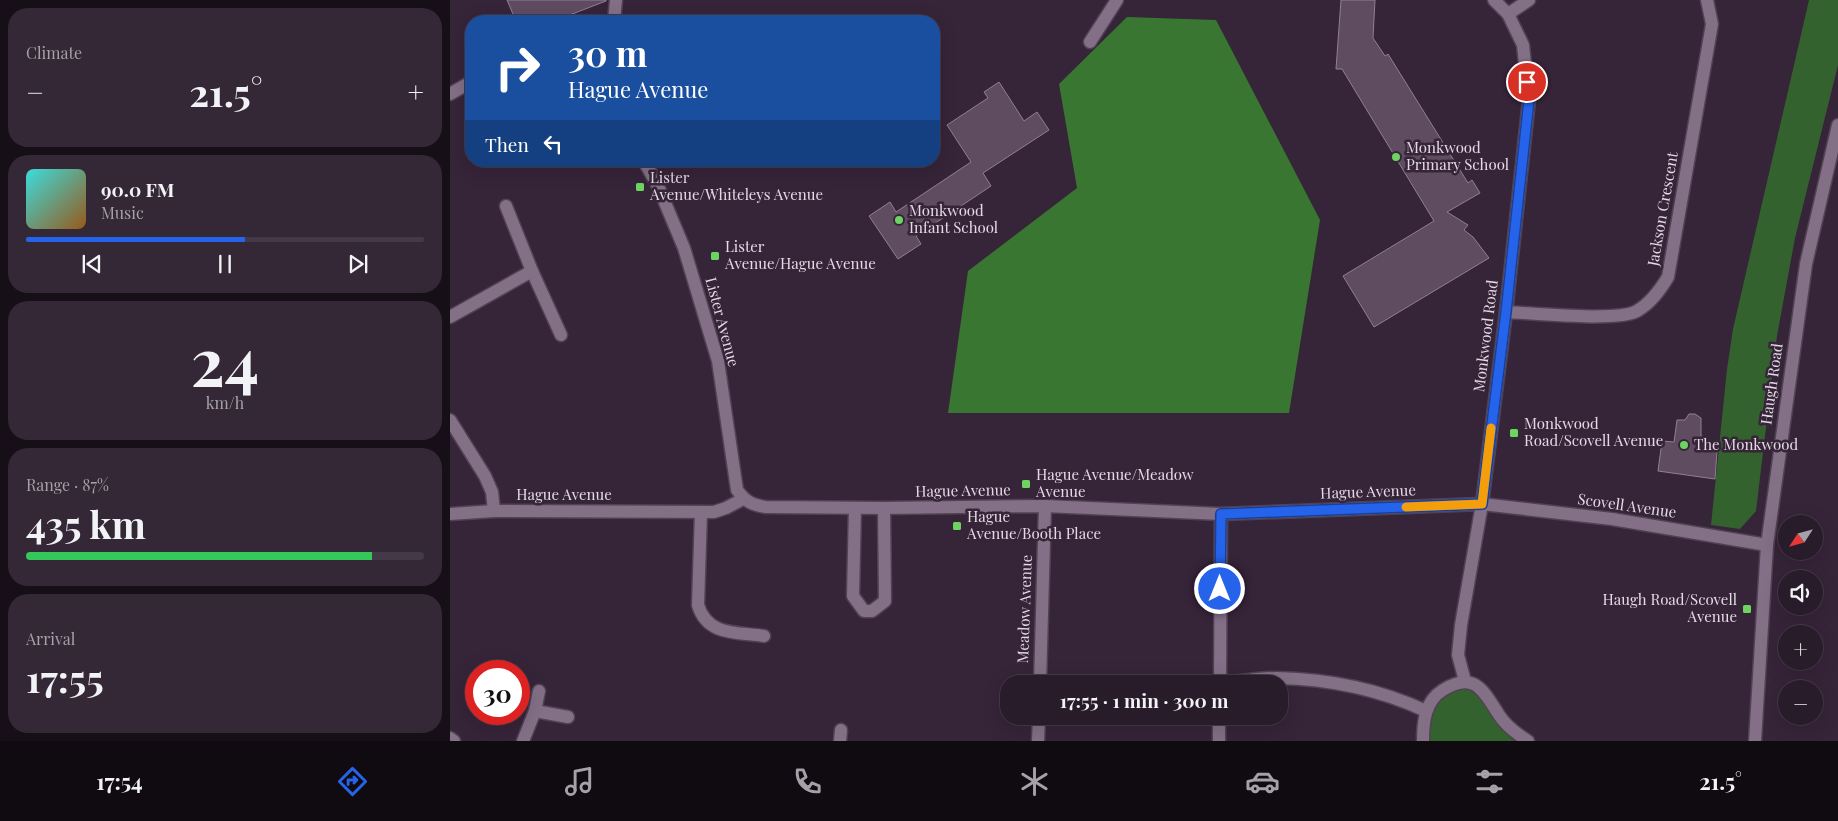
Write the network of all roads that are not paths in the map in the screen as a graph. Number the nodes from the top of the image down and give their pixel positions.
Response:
1 (616, 0) edge
2 (1117, 0) edge
3 (1494, 0) edge
4 (1529, 0) edge
5 (1707, 0) edge
6 (1508, 14) junction
7 (615, 15) edge
8 (1090, 42) dead end
9 (465, 85) edge
10 (450, 94) edge
11 (1838, 125) edge
12 (647, 167) edge
13 (506, 206) dead end
14 (532, 271) junction
15 (1506, 312) junction
16 (450, 317) edge
17 (561, 335) dead end
18 (450, 420) edge
19 (744, 499) junction
20 (1482, 504) junction
21 (1044, 506) junction
22 (855, 508) junction
23 (884, 508) junction
24 (494, 511) junction
25 (700, 512) junction
26 (450, 514) edge
27 (1221, 514) junction
28 (1767, 545) junction
29 (764, 636) dead end
30 (1040, 675) edge
31 (1220, 675) edge
32 (1288, 679) edge
33 (1465, 682) junction
34 (539, 691) dead end
35 (535, 711) junction
36 (1426, 711) junction
37 (568, 717) dead end
38 (1039, 725) edge
39 (1219, 725) edge
40 (450, 738) edge
41 (454, 741) edge
42 (523, 741) edge
43 (1038, 741) edge
44 (1219, 741) edge
45 (1423, 741) edge
46 (1528, 741) edge
47 (1756, 741) edge

1 - 7 street
2 - 8 street
3 - 6 street, Monkwood Road
4 - 6 street
5 - 15 street, Jackson Crescent
6 - 15 street, Monkwood Road
9 - 10 street
11 - 28 street, Haugh Road
12 - 19 street, Lister Avenue
13 - 14 street
14 - 16 street
14 - 17 street
15 - 20 street, Monkwood Road
18 - 24 street
19 - 22 street, Hague Avenue
19 - 25 street, Hague Avenue
20 - 27 street, Hague Avenue
20 - 28 street, Scovell Avenue
20 - 33 street, Monkwood Road
21 - 23 street, Hague Avenue
21 - 27 street, Hague Avenue
21 - 30 street, Meadow Avenue
22 - 23 street, Hague Avenue
22 - 23 street
24 - 25 street, Hague Avenue
24 - 26 street, Hague Avenue
25 - 29 street
27 - 31 street
28 - 47 street, Haugh Road
32 - 36 street
33 - 36 street
33 - 46 street
34 - 35 street
35 - 37 street
35 - 42 street
36 - 45 street
38 - 43 street
39 - 44 street
40 - 41 street

